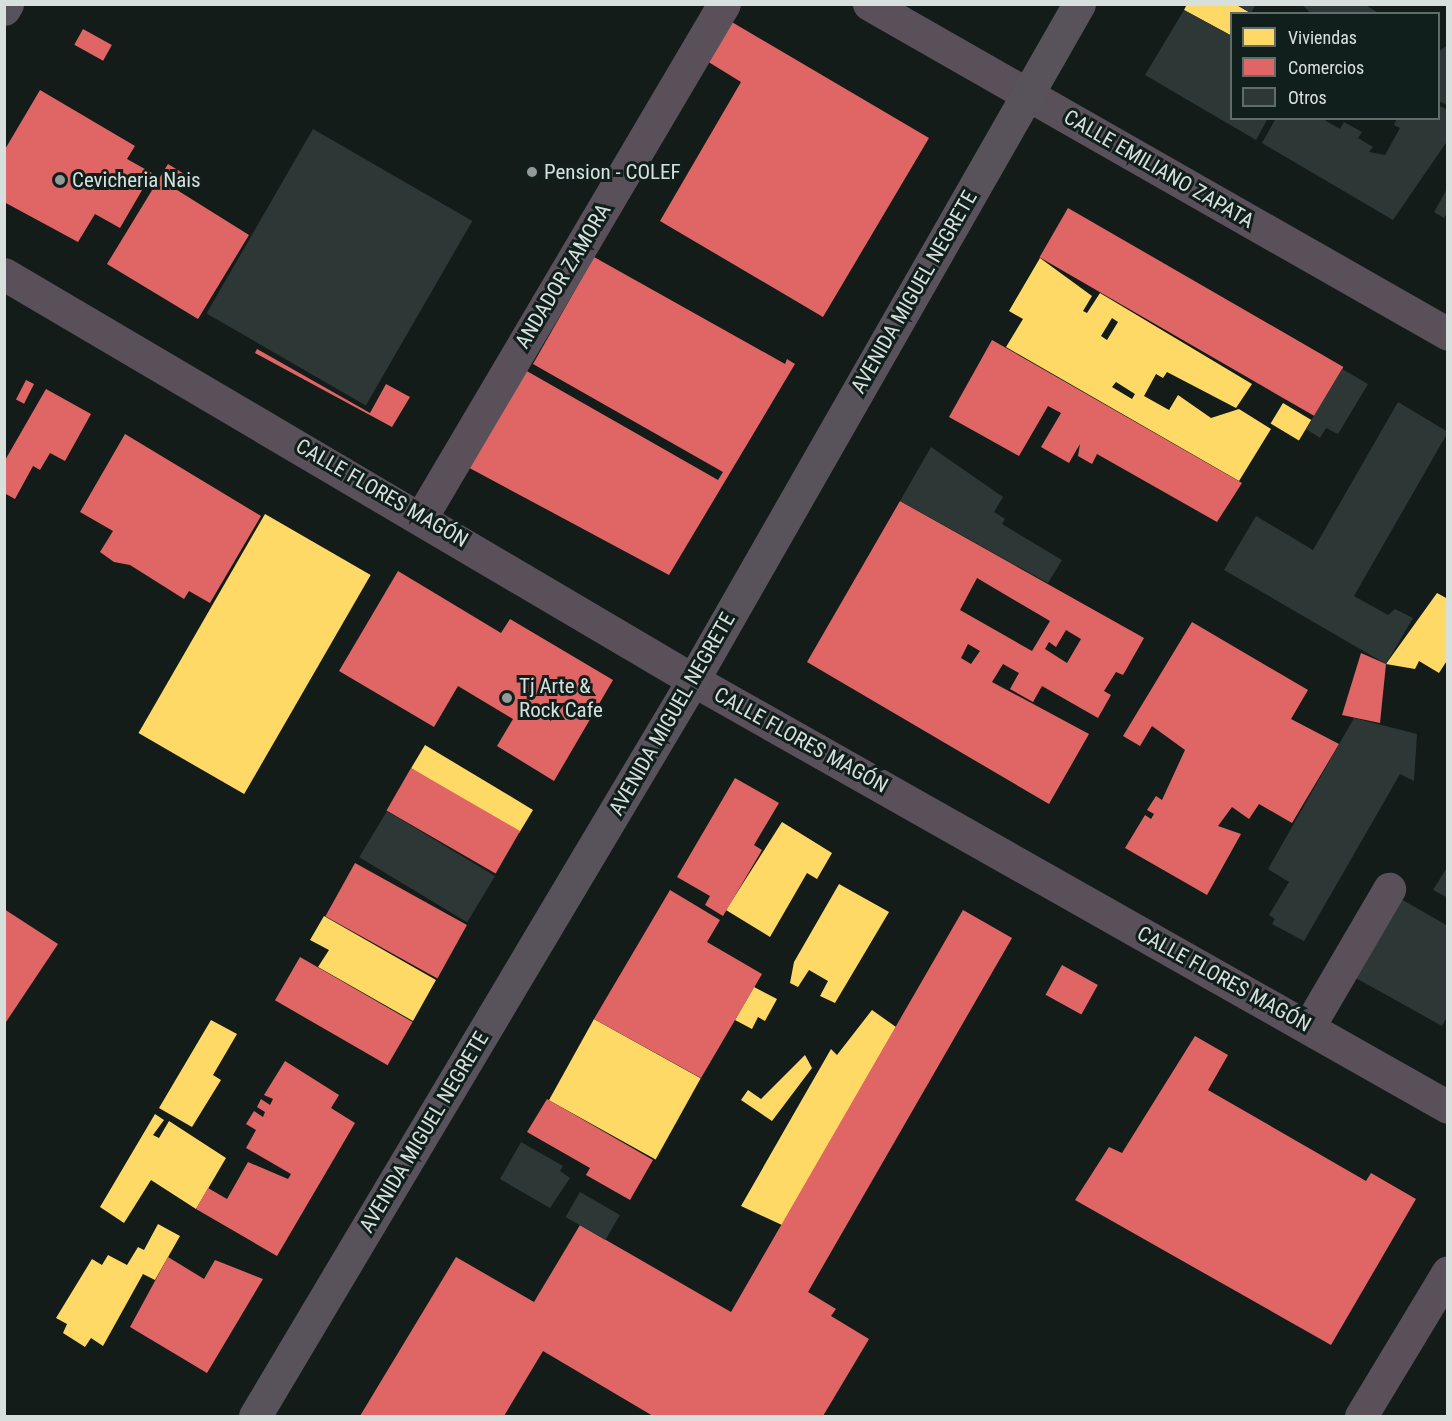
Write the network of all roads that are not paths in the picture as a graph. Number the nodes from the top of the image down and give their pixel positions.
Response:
1 (7, 4) edge
2 (724, 4) edge
3 (869, 4) edge
4 (1078, 4) edge
5 (4, 9) edge
6 (1027, 93) junction
7 (4, 274) edge
8 (1448, 334) edge
9 (422, 516) junction
10 (693, 680) junction
11 (1389, 889) dead end
12 (1309, 1026) junction
13 (1448, 1107) edge
14 (1448, 1272) edge
15 (255, 1416) edge
16 (1361, 1416) edge

1 - 5 main road
2 - 9 street, ANDADOR ZAMORA
3 - 6 street, CALLE EMILIANO ZAPATA
4 - 6 main road, AVENIDA MIGUEL NEGRETE
6 - 8 street, CALLE EMILIANO ZAPATA
6 - 10 main road, AVENIDA MIGUEL NEGRETE
7 - 9 street, CALLE FLORES MAGÓN
9 - 10 street, CALLE FLORES MAGÓN
10 - 12 street, CALLE FLORES MAGÓN
10 - 15 main road, AVENIDA MIGUEL NEGRETE
11 - 12 street
12 - 13 street, CALLE FLORES MAGÓN
14 - 16 street

